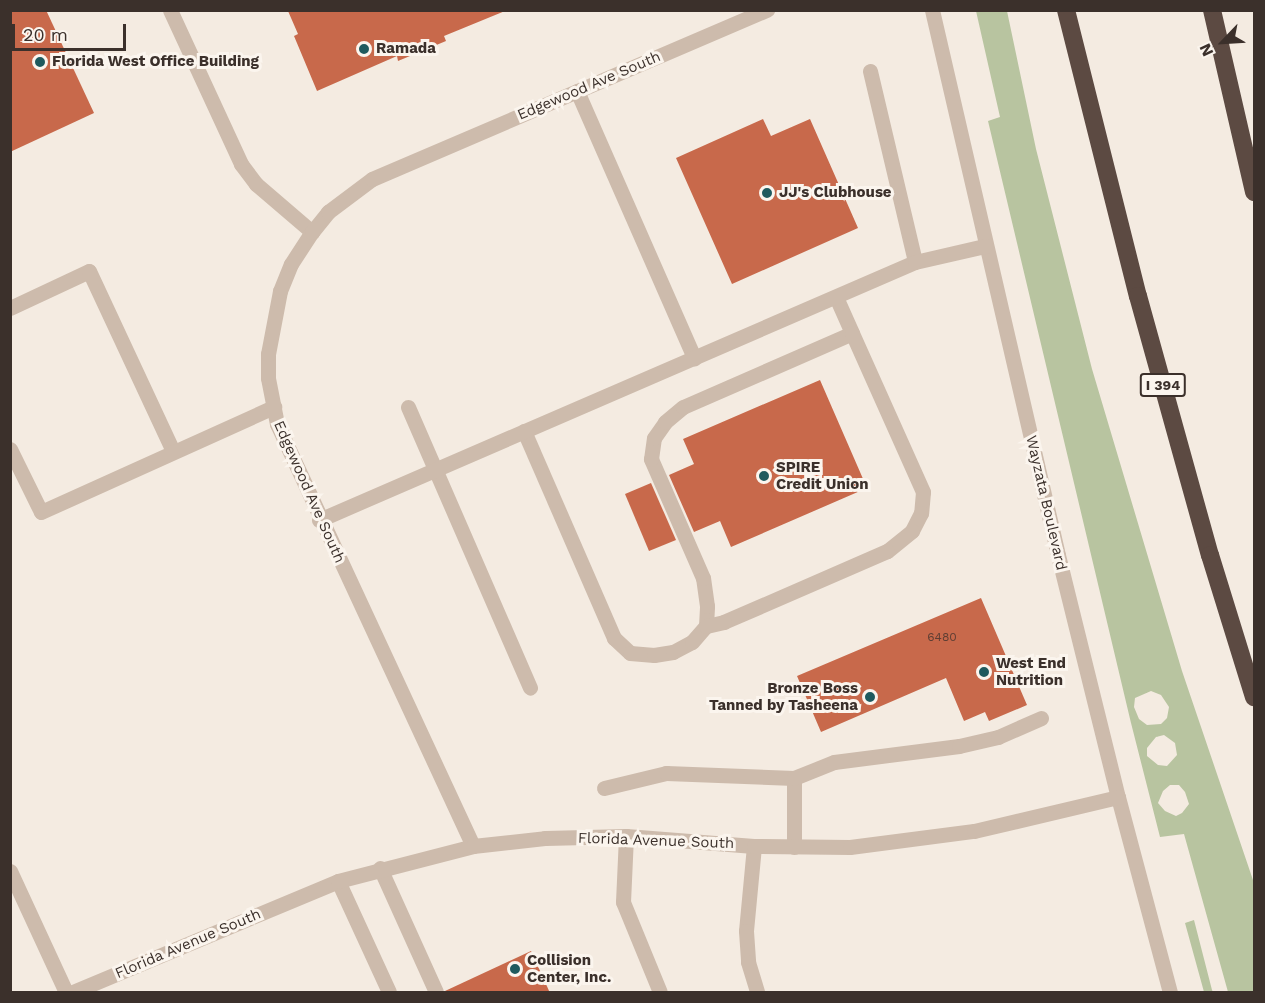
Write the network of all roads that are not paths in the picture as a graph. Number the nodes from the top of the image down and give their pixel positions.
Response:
1 (170, 10) edge
2 (767, 10) edge
3 (932, 10) edge
4 (1066, 10) edge
5 (1072, 10) edge
6 (1212, 10) edge
7 (870, 71) dead end
8 (1083, 71) junction
9 (577, 91) junction
10 (1254, 192) edge
11 (312, 232) junction
12 (986, 246) junction
13 (915, 262) junction
14 (836, 297) junction
15 (10, 308) edge
16 (852, 333) junction
17 (694, 358) junction
18 (274, 407) junction
19 (408, 407) dead end
20 (524, 431) junction
21 (10, 448) edge
22 (173, 451) junction
23 (436, 470) junction
24 (319, 520) junction
25 (706, 626) junction
26 (530, 687) dead end
27 (1254, 697) edge
28 (1041, 718) dead end
29 (794, 778) junction
30 (604, 788) dead end
31 (1118, 797) junction
32 (626, 836) junction
33 (473, 846) junction
34 (754, 846) junction
35 (794, 847) junction
36 (380, 868) junction
37 (10, 871) edge
38 (339, 881) junction
39 (66, 993) edge
40 (73, 993) edge
41 (389, 993) edge
42 (436, 993) edge
43 (660, 993) edge
44 (757, 993) edge
45 (1170, 993) edge

1 - 11 street
2 - 9 street, Edgewood Ave South
3 - 12 street, Wayzata Boulevard
4 - 8 highway
5 - 8 highway, I 394
6 - 10 highway
7 - 13 street
8 - 27 highway, I 394
9 - 11 street, Edgewood Ave South
9 - 17 street
11 - 18 street, Edgewood Ave South
12 - 13 street
12 - 31 street, Wayzata Boulevard
13 - 14 street
14 - 16 street
14 - 17 street
15 - 22 street
16 - 25 street
16 - 25 street
17 - 20 street
18 - 22 street
18 - 24 street, Edgewood Ave South
19 - 23 street
20 - 23 street
20 - 25 street
21 - 22 street
23 - 24 street
23 - 26 street
24 - 33 street, Edgewood Ave South
28 - 29 street
29 - 30 street
29 - 35 street
31 - 35 street, Florida Avenue South
31 - 45 street, Wayzata Boulevard
32 - 33 street, Florida Avenue South
32 - 34 street, Florida Avenue South
32 - 43 street
33 - 36 street, Florida Avenue South
34 - 35 street, Florida Avenue South
34 - 44 street
36 - 38 street, Florida Avenue South
36 - 42 street
37 - 39 street
38 - 40 street, Florida Avenue South
38 - 41 street

